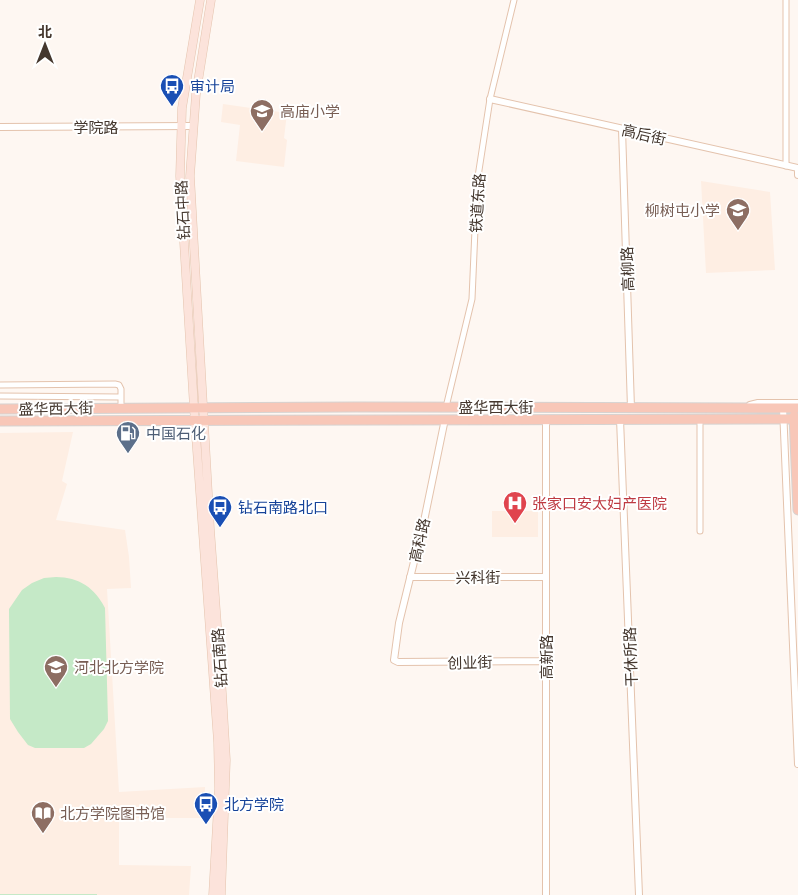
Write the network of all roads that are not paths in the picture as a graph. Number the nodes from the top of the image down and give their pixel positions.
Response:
1 (200, 0) edge
2 (211, 0) edge
3 (514, 0) edge
4 (786, 0) edge
5 (490, 99) junction
6 (182, 126) junction
7 (193, 126) junction
8 (0, 127) edge
9 (622, 129) junction
10 (786, 166) junction
11 (798, 168) edge
12 (798, 175) edge
13 (0, 385) edge
14 (0, 396) edge
15 (121, 398) junction
16 (797, 406) edge
17 (322, 407) junction
18 (446, 407) junction
19 (117, 408) junction
20 (198, 408) junction
21 (631, 408) junction
22 (740, 408) junction
23 (783, 408) junction
24 (0, 409) edge
25 (444, 419) junction
26 (546, 419) junction
27 (620, 419) junction
28 (700, 419) junction
29 (783, 419) junction
30 (796, 419) edge
31 (322, 420) junction
32 (0, 421) edge
33 (200, 421) junction
34 (798, 510) edge
35 (700, 531) dead end
36 (410, 577) junction
37 (546, 577) junction
38 (394, 660) joint
39 (546, 661) junction
40 (798, 764) edge
41 (214, 895) edge
42 (221, 895) edge
43 (546, 895) edge
44 (639, 895) edge

1 - 6 main road, 钻石中路
2 - 7 main road, 钻石中路
3 - 5 street, 铁道东路
4 - 10 street
5 - 9 street, 高后街
5 - 18 street, 铁道东路
6 - 7 street, 学院路
6 - 8 street, 学院路
6 - 20 main road, 钻石中路
7 - 20 main road, 钻石中路
9 - 10 street, 高后街
9 - 21 street, 高柳路
10 - 11 street, 高后街
11 - 12 street
13 - 15 street
14 - 15 street
15 - 19 street
16 - 22 street
16 - 23 main road, 盛华西大街
16 - 30 main road
17 - 18 main road, 盛华西大街
17 - 20 main road, 盛华西大街
17 - 31 main road
18 - 21 main road, 盛华西大街
19 - 20 main road, 盛华西大街
19 - 24 main road, 盛华西大街
20 - 33 main road, 钻石中路
21 - 22 main road, 盛华西大街
22 - 23 main road, 盛华西大街
23 - 29 street
25 - 26 main road, 盛华西大街
25 - 31 main road, 盛华西大街
25 - 36 street, 高科路
26 - 27 main road, 盛华西大街
26 - 37 street, 高新路
27 - 28 main road, 盛华西大街
27 - 44 street, 干休所路
28 - 29 main road, 盛华西大街
28 - 35 street
29 - 30 main road, 盛华西大街
29 - 40 street
30 - 34 main road
31 - 33 main road, 盛华西大街
32 - 33 main road, 盛华西大街
33 - 41 main road, 钻石南路
33 - 42 main road, 钻石南路
36 - 37 street, 兴科街
36 - 38 street, 高科路
37 - 39 street, 高新路
38 - 39 street, 创业街
39 - 43 street, 高新路

